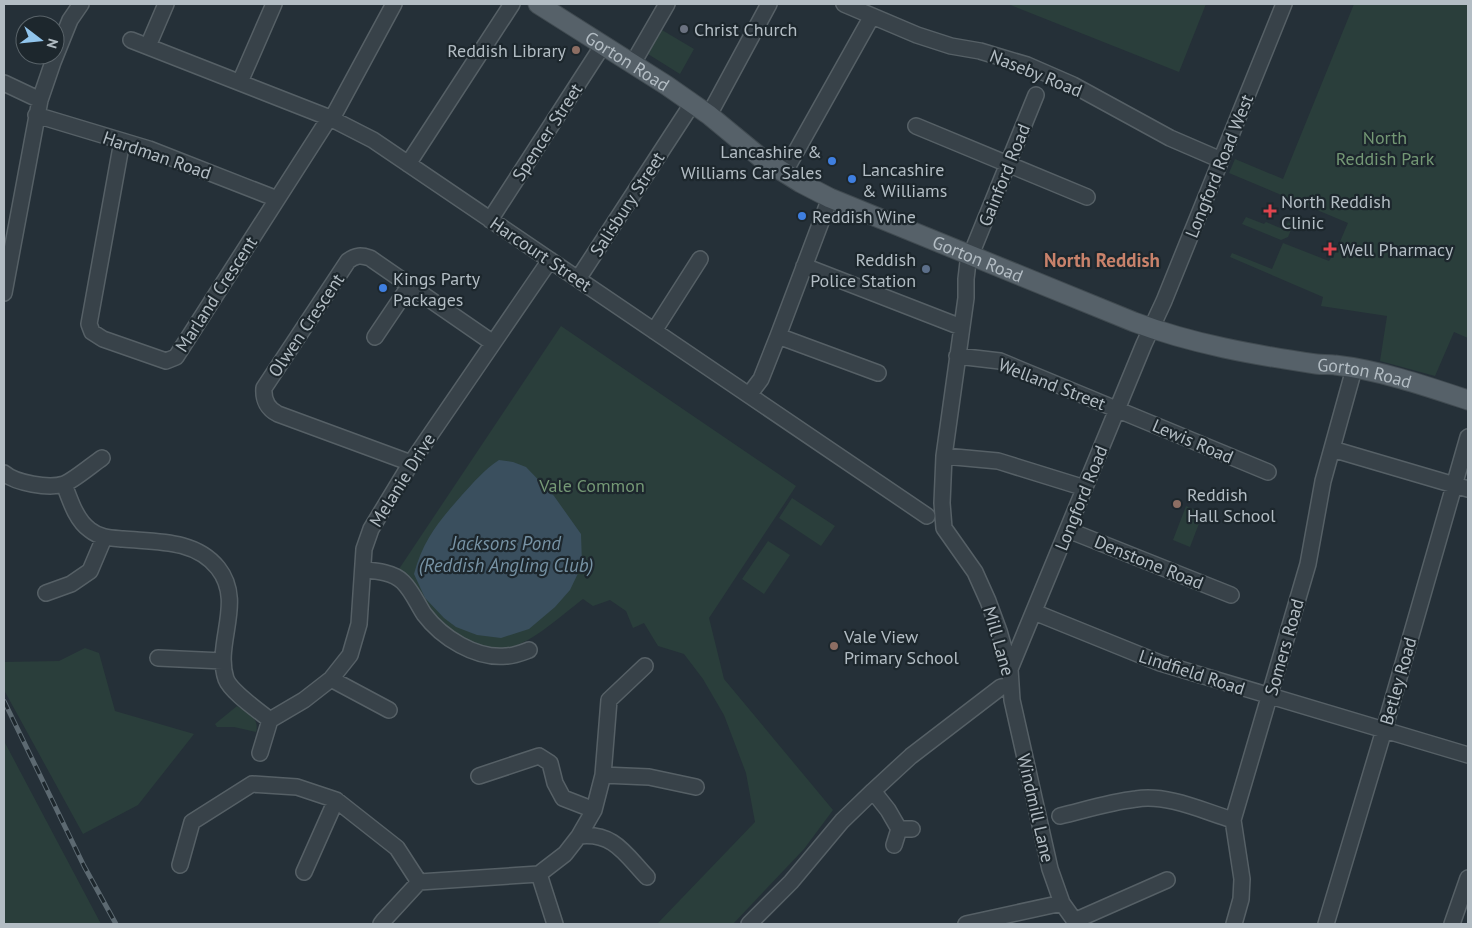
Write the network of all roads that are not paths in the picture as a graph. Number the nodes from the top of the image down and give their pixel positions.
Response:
1 (81, 4) edge
2 (166, 4) edge
3 (274, 4) edge
4 (394, 4) edge
5 (512, 4) edge
6 (538, 4) edge
7 (668, 4) edge
8 (769, 4) edge
9 (844, 4) edge
10 (1284, 4) edge
11 (872, 16) junction
12 (131, 40) dead end
13 (603, 45) junction
14 (148, 46) junction
15 (633, 63) junction
16 (240, 82) junction
17 (4, 83) edge
18 (1036, 95) dead end
19 (40, 100) junction
20 (692, 104) junction
21 (36, 115) junction
22 (709, 115) junction
23 (330, 118) junction
24 (916, 126) dead end
25 (122, 141) junction
26 (1221, 160) junction
27 (408, 164) junction
28 (1008, 164) junction
29 (784, 173) junction
30 (1087, 197) dead end
31 (830, 198) junction
32 (277, 199) junction
33 (490, 220) junction
34 (972, 254) junction
35 (7, 258) edge
36 (700, 259) dead end
37 (550, 260) junction
38 (990, 262) junction
39 (804, 266) junction
40 (578, 279) junction
41 (410, 285) junction
42 (4, 293) edge
43 (966, 298) junction
44 (961, 327) junction
45 (1152, 328) junction
46 (654, 331) junction
47 (778, 336) junction
48 (375, 337) dead end
49 (493, 343) junction
50 (957, 356) junction
51 (1354, 369) junction
52 (878, 373) dead end
53 (749, 396) junction
54 (1468, 400) edge
55 (1117, 409) junction
56 (1468, 437) edge
57 (1332, 449) junction
58 (944, 456) junction
59 (102, 458) dead end
60 (411, 463) junction
61 (1268, 472) dead end
62 (4, 473) edge
63 (64, 484) junction
64 (1461, 487) edge
65 (1085, 488) junction
66 (927, 516) dead end
67 (1068, 530) junction
68 (104, 538) junction
69 (363, 570) junction
70 (46, 593) dead end
71 (1231, 595) dead end
72 (1034, 612) junction
73 (999, 631) junction
74 (1026, 631) junction
75 (529, 650) dead end
76 (158, 658) dead end
77 (223, 661) junction
78 (645, 666) dead end
79 (1010, 669) junction
80 (331, 679) junction
81 (1011, 685) junction
82 (1269, 696) junction
83 (390, 710) dead end
84 (270, 720) junction
85 (1384, 730) junction
86 (260, 753) dead end
87 (1468, 755) edge
88 (603, 775) junction
89 (479, 776) dead end
90 (696, 787) dead end
91 (873, 791) junction
92 (336, 800) junction
93 (594, 810) junction
94 (1060, 816) dead end
95 (1233, 820) junction
96 (578, 836) junction
97 (894, 845) dead end
98 (180, 865) dead end
99 (304, 872) dead end
100 (539, 874) junction
101 (647, 877) dead end
102 (1468, 878) edge
103 (1167, 880) dead end
104 (419, 882) junction
105 (1062, 903) junction
106 (1075, 923) edge
107 (381, 924) edge
108 (555, 924) edge
109 (750, 924) edge
110 (966, 924) edge
111 (1234, 924) edge
112 (1326, 924) edge
113 (1452, 924) edge

1 - 19 street
2 - 14 street
3 - 16 street
4 - 23 street, Marland Crescent
5 - 27 street
6 - 13 main road, Gorton Road
7 - 15 street
8 - 22 street
9 - 11 street, Naseby Road
10 - 26 street, Longford Road West
11 - 26 street, Naseby Road
11 - 29 street
12 - 14 street, Harcourt Street
13 - 15 main road, Gorton Road
13 - 33 street, Spencer Street
14 - 16 street, Harcourt Street
15 - 20 main road, Gorton Road
16 - 23 street, Harcourt Street
17 - 19 street
18 - 28 street, Gainford Road
19 - 21 street
20 - 22 main road, Gorton Road
20 - 40 street, Salisbury Street
21 - 25 street, Hardman Road
21 - 35 street
22 - 29 main road, Gorton Road
23 - 27 street, Harcourt Street
23 - 32 street, Marland Crescent
24 - 28 street
25 - 32 street, Hardman Road
25 - 32 street, Marland Crescent
26 - 45 street, Longford Road West
27 - 33 street, Harcourt Street
28 - 30 street
28 - 34 street, Gainford Road
29 - 31 main road, Gorton Road
31 - 34 main road, Gorton Road
31 - 39 street
33 - 37 street, Harcourt Street
34 - 38 main road, Gorton Road
34 - 43 street, Mill Lane
35 - 42 street
36 - 46 street
37 - 40 street, Harcourt Street
37 - 49 street, Melanie Drive
38 - 43 street
38 - 45 main road, Gorton Road
39 - 44 street
39 - 47 street
40 - 46 street, Harcourt Street
41 - 48 street
41 - 49 street, Olwen Crescent
41 - 60 street, Olwen Crescent
43 - 44 street, Mill Lane
44 - 50 street, Mill Lane
45 - 51 main road, Gorton Road
45 - 55 street, Longford Road
46 - 53 street, Harcourt Street
47 - 52 street
47 - 53 street
49 - 60 street, Melanie Drive
50 - 55 street, Welland Street
50 - 58 street, Mill Lane
51 - 54 main road, Gorton Road
51 - 57 street, Somers Road
53 - 66 street, Harcourt Street
55 - 61 street, Lewis Road
55 - 65 street, Longford Road
56 - 64 street, Betley Road
57 - 64 street
57 - 82 street, Somers Road
58 - 65 street
58 - 73 street, Mill Lane
59 - 63 street
60 - 69 street, Melanie Drive
62 - 63 street
63 - 68 street
64 - 85 street, Betley Road
65 - 67 street, Longford Road
67 - 71 street, Denstone Road
67 - 72 street, Longford Road
68 - 70 street
68 - 77 street
69 - 75 street
69 - 80 street, Melanie Drive
72 - 74 street, Longford Road
72 - 82 street, Lindfield Road
73 - 74 street
73 - 79 street, Mill Lane
74 - 79 street, Longford Road
76 - 77 street
77 - 84 street
78 - 88 street
79 - 81 street, Mill Lane
80 - 83 street
80 - 84 street, Melanie Drive
81 - 91 street, Mill Lane
81 - 105 street, Windmill Lane
82 - 85 street, Lindfield Road
82 - 95 street, Somers Road
84 - 86 street
85 - 87 street, Lindfield Road
85 - 112 street, Betley Road
88 - 90 street
88 - 93 street
89 - 93 street
91 - 97 street
91 - 109 street, Mill Lane
92 - 98 street
92 - 99 street
92 - 104 street
93 - 96 street
94 - 95 street
95 - 111 street, Somers Road
96 - 100 street
96 - 101 street
100 - 104 street
100 - 108 street
102 - 113 street
103 - 106 street
104 - 107 street
105 - 106 street, Windmill Lane
105 - 110 street

